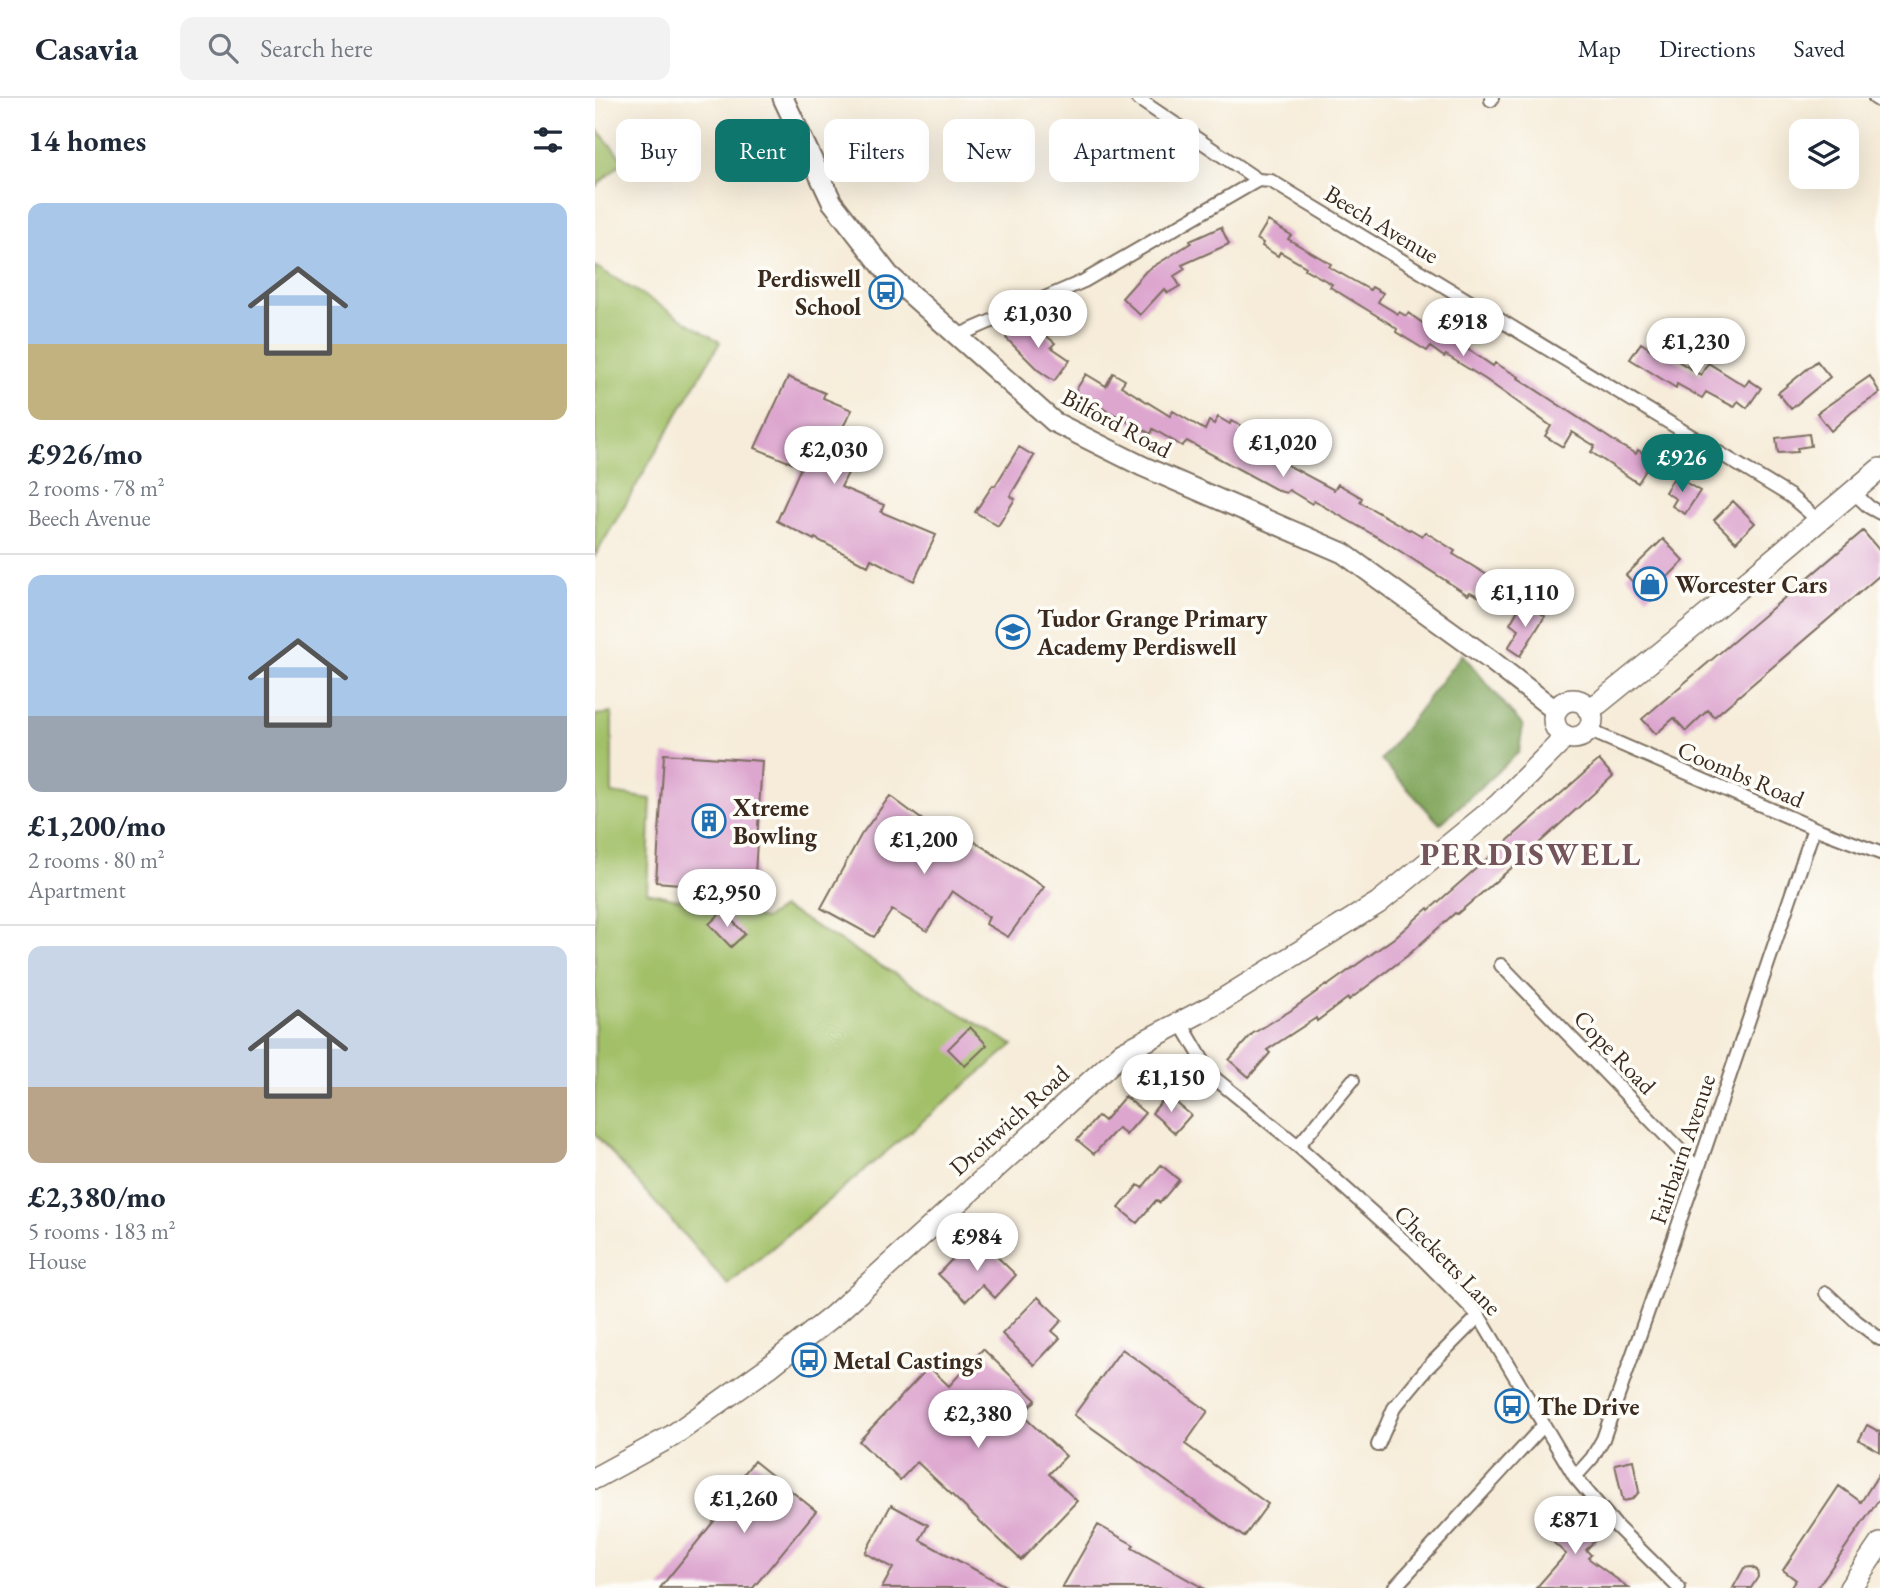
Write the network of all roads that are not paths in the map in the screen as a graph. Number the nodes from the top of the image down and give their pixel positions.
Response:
1 (783, 98) edge
2 (1137, 98) edge
3 (1875, 98) edge
4 (1880, 101) edge
5 (1258, 180) junction
6 (957, 336) junction
7 (1880, 469) edge
8 (1853, 492) junction
9 (1880, 513) edge
10 (1819, 521) junction
11 (1556, 711) junction
12 (1588, 719) junction
13 (1564, 735) junction
14 (1814, 828) junction
15 (1880, 853) edge
16 (1501, 965) dead end
17 (1181, 1023) junction
18 (1353, 1080) dead end
19 (1299, 1146) junction
20 (1698, 1169) junction
21 (1826, 1293) dead end
22 (1479, 1316) junction
23 (1880, 1339) edge
24 (1543, 1426) junction
25 (1378, 1445) dead end
26 (1575, 1477) junction
27 (595, 1479) edge
28 (1880, 1544) edge
29 (1394, 1588) edge
30 (1679, 1588) edge
31 (1850, 1588) edge

1 - 6 main road, Bilford Road
2 - 5 street, Beech Avenue
3 - 4 street
5 - 6 street
5 - 10 street, Beech Avenue
6 - 11 main road, Bilford Road
7 - 8 main road
8 - 9 street
8 - 10 main road
10 - 12 main road
11 - 12 main road
11 - 13 main road
12 - 13 main road
12 - 14 street, Coombs Road
13 - 17 main road, Droitwich Road
14 - 15 street, Coombs Road
14 - 20 street, Fairbairn Avenue
16 - 20 street, Cope Road
17 - 19 street, Checketts Lane
17 - 27 main road, Droitwich Road
18 - 19 street
19 - 22 street, Checketts Lane
20 - 26 street, Fairbairn Avenue
21 - 23 street
22 - 24 street, Checketts Lane
22 - 25 street
24 - 26 street, Checketts Lane
24 - 29 street
26 - 30 street, Checketts Lane
28 - 31 main road

